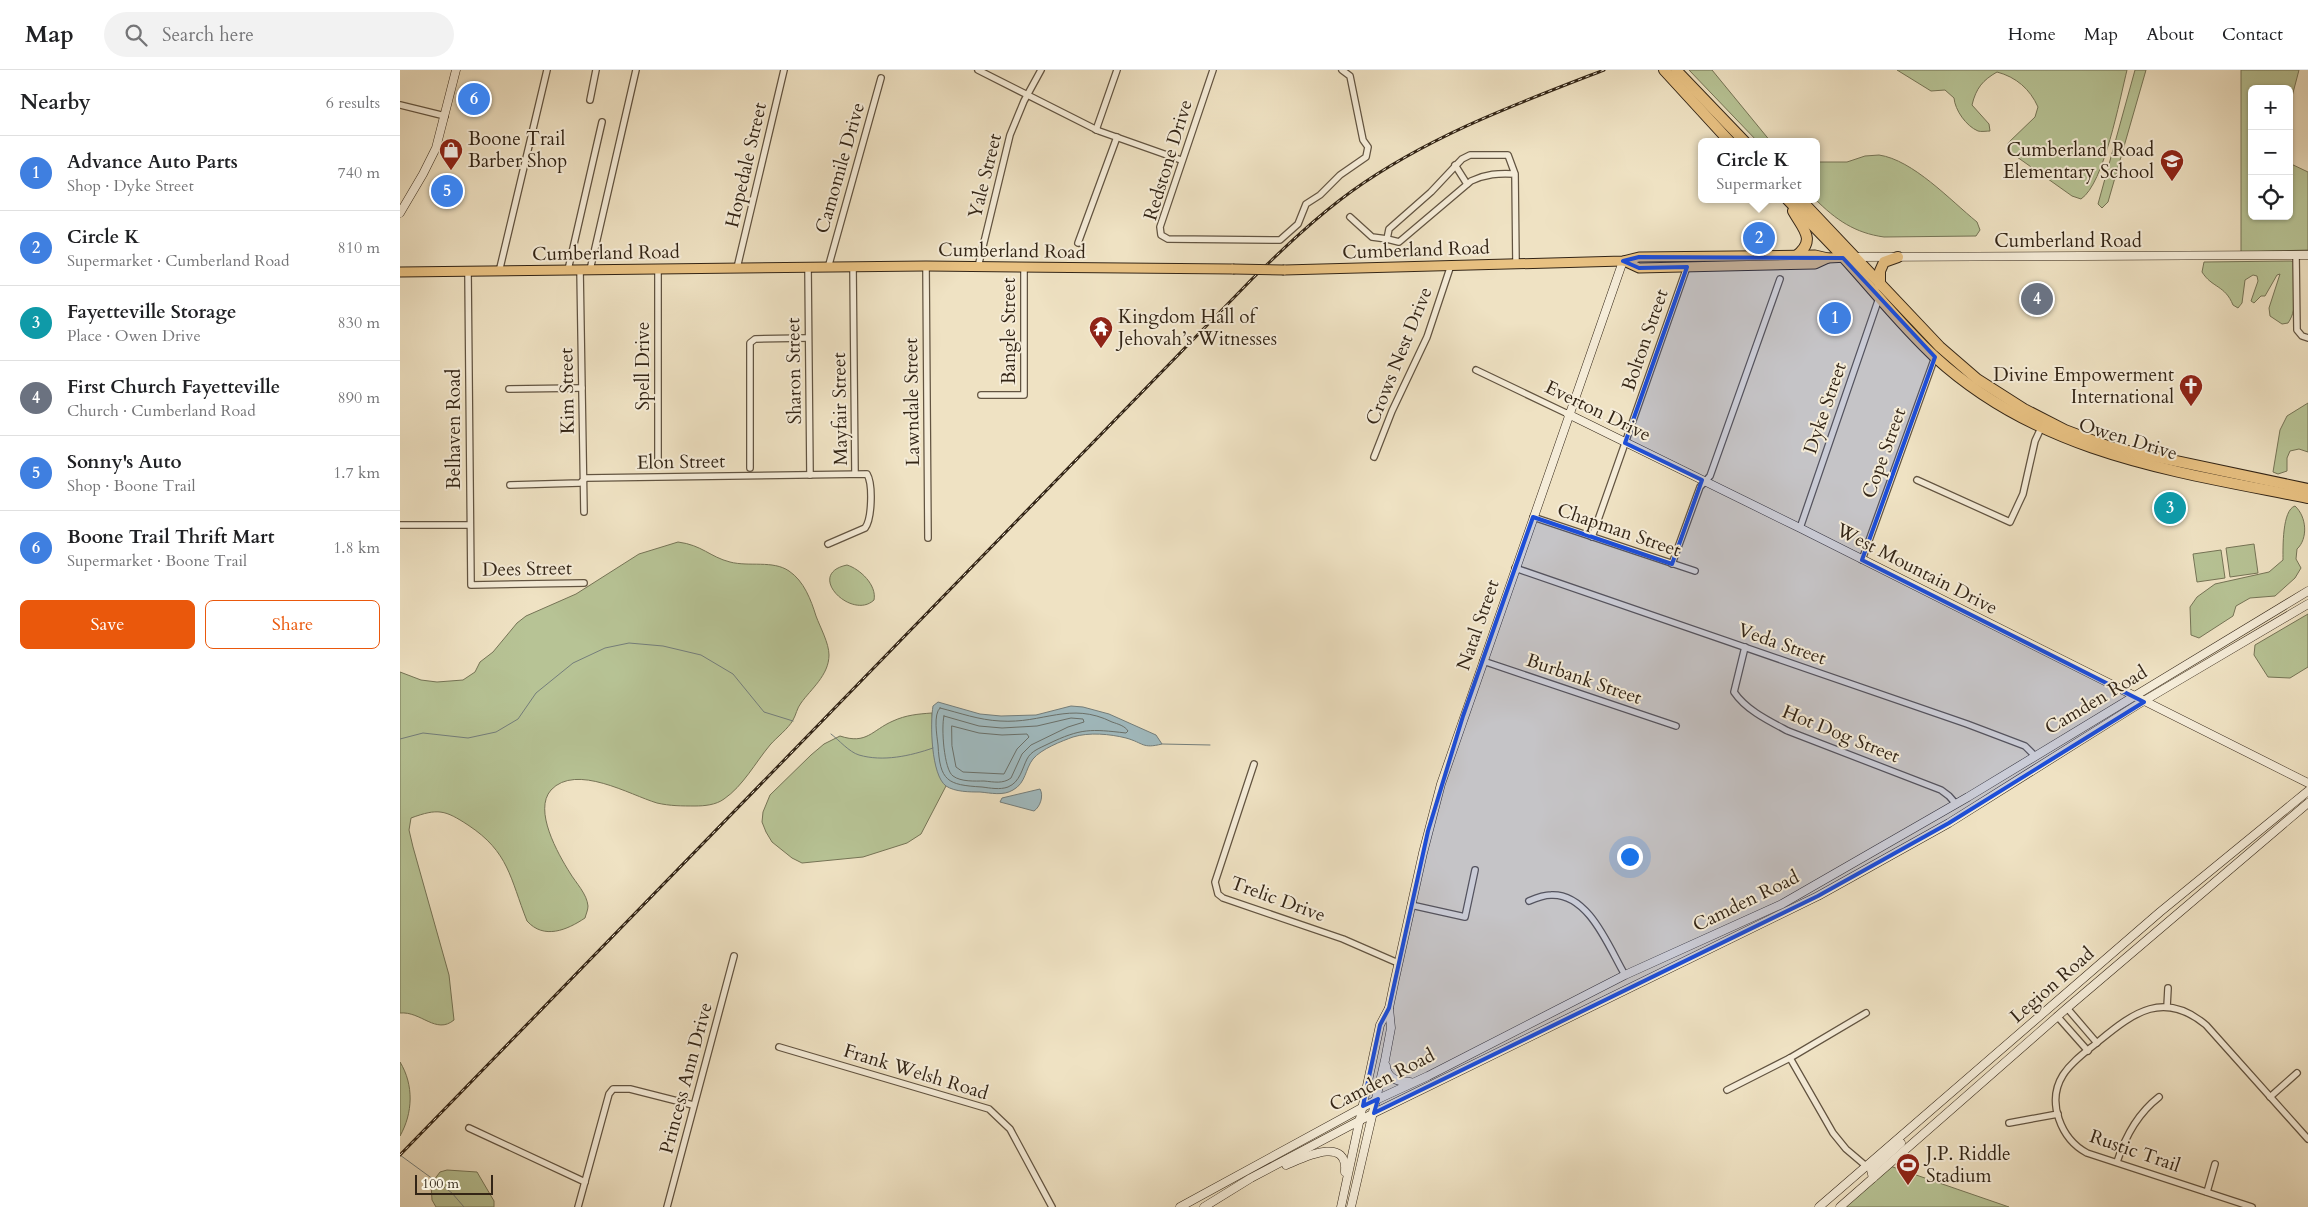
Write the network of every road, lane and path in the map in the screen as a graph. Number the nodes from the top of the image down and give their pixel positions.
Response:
1 (456, 70) edge
2 (547, 70) edge
3 (596, 70) edge
4 (636, 70) edge
5 (784, 70) edge
6 (978, 70) edge
7 (1041, 70) edge
8 (1117, 70) edge
9 (1213, 70) edge
10 (1342, 70) edge
11 (1664, 70) edge
12 (1676, 70) edge
13 (881, 78) dead end
14 (1028, 95) junction
15 (590, 100) dead end
16 (400, 105) edge
17 (445, 116) junction
18 (602, 122) dead end
19 (1096, 130) junction
20 (1117, 138) junction
21 (1726, 138) edge
22 (1741, 138) edge
23 (1181, 160) junction
24 (1455, 165) junction
25 (1515, 174) junction
26 (1467, 184) junction
27 (1789, 203) edge
28 (1791, 203) edge
29 (1804, 203) edge
30 (400, 213) edge
31 (1350, 216) dead end
32 (1386, 239) junction
33 (1078, 243) dead end
34 (2296, 255) junction
35 (2308, 255) edge
36 (1796, 256) junction
37 (1857, 257) junction
38 (1898, 257) junction
39 (1828, 258) junction
40 (1844, 258) junction
41 (1623, 261) junction
42 (1516, 263) junction
43 (1452, 265) junction
44 (926, 266) junction
45 (853, 267) junction
46 (978, 267) junction
47 (1024, 267) junction
48 (1687, 267) junction
49 (658, 268) junction
50 (737, 268) junction
51 (808, 268) junction
52 (828, 268) junction
53 (568, 270) junction
54 (580, 270) junction
55 (590, 270) junction
56 (400, 272) edge
57 (468, 272) junction
58 (499, 272) junction
59 (1780, 279) dead end
60 (1880, 284) junction
61 (1879, 298) junction
62 (808, 338) junction
63 (2308, 338) edge
64 (1935, 357) junction
65 (1476, 370) dead end
66 (582, 388) junction
67 (508, 390) dead end
68 (981, 395) dead end
69 (1568, 414) junction
70 (2041, 428) junction
71 (1625, 443) junction
72 (1374, 457) dead end
73 (2160, 463) junction
74 (658, 464) dead end
75 (750, 468) dead end
76 (855, 474) junction
77 (810, 475) junction
78 (583, 480) junction
79 (1917, 480) dead end
80 (1705, 482) junction
81 (510, 484) dead end
82 (2308, 490) edge
83 (2308, 498) edge
84 (584, 512) dead end
85 (1533, 517) junction
86 (400, 525) edge
87 (470, 525) junction
88 (1800, 528) junction
89 (1592, 537) junction
90 (928, 538) dead end
91 (828, 544) dead end
92 (1862, 560) junction
93 (1672, 564) junction
94 (1515, 568) junction
95 (1695, 571) dead end
96 (584, 583) dead end
97 (470, 585) joint
98 (2308, 591) edge
99 (2308, 604) edge
100 (1745, 647) junction
101 (1483, 661) junction
102 (2133, 696) junction
103 (2144, 702) junction
104 (1676, 726) dead end
105 (2035, 756) junction
106 (1254, 764) dead end
107 (2308, 784) edge
108 (2308, 791) edge
109 (2308, 803) edge
110 (1956, 804) junction
111 (1475, 870) dead end
112 (1529, 901) dead end
113 (1411, 905) junction
114 (734, 956) dead end
115 (1398, 963) junction
116 (2097, 968) junction
117 (1625, 976) junction
118 (2168, 988) dead end
119 (2167, 1007) junction
120 (1389, 1008) junction
121 (2067, 1008) junction
122 (2047, 1012) junction
123 (1866, 1013) dead end
124 (2057, 1016) junction
125 (2097, 1042) junction
126 (779, 1047) dead end
127 (2088, 1051) junction
128 (1790, 1058) junction
129 (1385, 1060) junction
130 (2297, 1073) dead end
131 (1415, 1082) junction
132 (1978, 1086) junction
133 (1726, 1090) dead end
134 (2159, 1097) dead end
135 (2270, 1097) junction
136 (1378, 1099) junction
137 (693, 1105) junction
138 (1363, 1106) junction
139 (1932, 1110) junction
140 (1374, 1113) junction
141 (2058, 1114) junction
142 (1360, 1120) junction
143 (2009, 1123) dead end
144 (469, 1128) dead end
145 (2308, 1139) edge
146 (2117, 1162) junction
147 (2215, 1164) dead end
148 (1866, 1166) junction
149 (1251, 1178) junction
150 (1873, 1178) junction
151 (584, 1182) junction
152 (1344, 1192) junction
153 (2207, 1192) junction
154 (578, 1207) edge
155 (667, 1207) edge
156 (1052, 1207) edge
157 (1180, 1207) edge
158 (1204, 1207) edge
159 (1341, 1207) edge
160 (1351, 1207) edge
161 (1819, 1207) edge
162 (1840, 1207) edge
163 (2252, 1207) edge

1 - 17 main road
2 - 58 street
3 - 15 street
4 - 55 street
5 - 50 street, Hopedale Street
6 - 14 street
7 - 14 street, Yale Street
8 - 19 street
9 - 23 street, Redstone Drive
10 - 23 street, Redstone Drive
11 - 21 highway
12 - 22 highway
13 - 52 street, Camomile Drive
14 - 19 street
14 - 46 street, Yale Street
16 - 17 street
17 - 30 main road
18 - 53 street
19 - 20 street
20 - 23 street
20 - 33 street
24 - 25 street
24 - 26 street
24 - 32 street
25 - 26 street
25 - 42 street
26 - 32 street
27 - 36 highway
28 - 40 highway, Owen Drive
29 - 37 highway, Owen Drive
31 - 32 street
34 - 35 main road, Cumberland Road
34 - 38 main road, Cumberland Road
34 - 63 street
36 - 39 main road, Cumberland Road
36 - 41 main road, Cumberland Road
37 - 38 main road, Cumberland Road
37 - 40 main road, Cumberland Road
37 - 60 highway, Owen Drive
38 - 60 highway
39 - 40 main road, Cumberland Road
39 - 48 main road, Cumberland Road
40 - 61 highway, Owen Drive
41 - 42 main road, Cumberland Road
41 - 48 main road, Cumberland Road
41 - 69 main road, Natal Street
42 - 43 main road, Cumberland Road
43 - 47 main road, Cumberland Road, bridge
43 - 72 street, Crows Nest Drive
44 - 45 main road, Cumberland Road
44 - 46 main road, Cumberland Road
44 - 90 street, Lawndale Street
45 - 52 main road, Cumberland Road
45 - 76 street, Mayfair Street
46 - 47 main road, Cumberland Road
47 - 68 street, Bangle Street
48 - 71 street, Bolton Street
49 - 50 main road, Cumberland Road
49 - 55 main road, Cumberland Road
49 - 74 street, Spell Drive
50 - 51 main road, Cumberland Road
51 - 52 main road, Cumberland Road
51 - 62 street, Sharon Street
53 - 54 main road, Cumberland Road
53 - 58 main road, Cumberland Road
54 - 55 main road, Cumberland Road
54 - 66 street, Kim Street
56 - 57 main road, Cumberland Road
57 - 58 main road, Cumberland Road
57 - 87 street, Belhaven Road
59 - 80 street
60 - 73 highway, Owen Drive
61 - 64 highway, Owen Drive
61 - 88 street, Dyke Street
62 - 75 street
62 - 77 street, Sharon Street
64 - 70 highway, Owen Drive
64 - 92 street, Cope Street
65 - 69 street, Everton Drive
66 - 67 street
66 - 78 street, Kim Street
69 - 71 main road, Everton Drive
69 - 85 main road, Natal Street
70 - 73 highway, Owen Drive
70 - 79 street
71 - 80 main road, Everton Drive
71 - 89 street, Bolton Street
73 - 82 highway, Owen Drive
73 - 83 highway, Owen Drive
76 - 77 street, Elon Street
76 - 91 street, Mayfair Street
77 - 78 street, Elon Street
78 - 81 street, Elon Street
78 - 84 street, Kim Street
80 - 88 main road, West Mountain Drive
80 - 93 street
85 - 89 street, Chapman Street
85 - 94 main road, Natal Street
86 - 87 street
87 - 97 street, Belhaven Road
88 - 92 main road, West Mountain Drive
89 - 93 street, Chapman Street
92 - 102 main road, West Mountain Drive
93 - 95 street, Chapman Street
94 - 100 street, Veda Street
94 - 101 main road, Natal Street
96 - 97 street, Dees Street
98 - 102 main road, Camden Road
99 - 103 main road, Camden Road
100 - 105 street, Veda Street
100 - 110 street, Hot Dog Street
101 - 104 street, Burbank Street
101 - 113 main road, Natal Street
102 - 103 main road, West Mountain Drive
102 - 105 main road, Camden Road
103 - 107 main road, West Mountain Drive
103 - 140 main road, Camden Road
105 - 110 main road, Camden Road
106 - 115 street, Trelic Drive
108 - 116 main road, Legion Road
109 - 121 main road, Legion Road
110 - 117 main road, Camden Road
111 - 113 street
112 - 117 street
113 - 115 main road, Natal Street
114 - 137 street, Princess Ann Drive
115 - 120 main road, Natal Street
116 - 122 main road, Legion Road
116 - 124 main road
117 - 131 main road, Camden Road
118 - 119 street
119 - 125 street, Rustic Trail
119 - 135 street, Rustic Trail
120 - 129 main road, Natal Street
120 - 138 main road, Natal Street
121 - 124 main road, Legion Road
121 - 125 street
122 - 132 main road
122 - 139 main road, Legion Road
123 - 128 street
124 - 127 street
124 - 132 main road, Legion Road
125 - 127 street, Rustic Trail
126 - 156 street, Frank Welsh Road
127 - 141 street, Rustic Trail
128 - 133 street
128 - 148 street
129 - 131 main road
129 - 136 main road, Natal Street
130 - 135 street
131 - 136 main road, Camden Road
132 - 150 main road, Legion Road
134 - 146 street
135 - 145 street, Rustic Trail
136 - 138 main road, Camden Road
136 - 140 main road, Natal Street
137 - 151 street
137 - 155 street, Princess Ann Drive
138 - 142 main road, Natal Street
138 - 157 main road, Camden Road
139 - 148 main road, Legion Road
139 - 150 main road
140 - 142 main road, Camden Road
140 - 160 main road, Natal Street
141 - 143 street
141 - 146 street, Rustic Trail
142 - 149 main road, Camden Road
142 - 152 main road, Natal Street
144 - 151 street
146 - 153 street, Rustic Trail
147 - 153 street
148 - 161 main road, Legion Road
149 - 152 main road
149 - 158 main road, Camden Road
150 - 162 main road, Legion Road
151 - 154 street
152 - 159 main road
153 - 163 street, Rustic Trail

